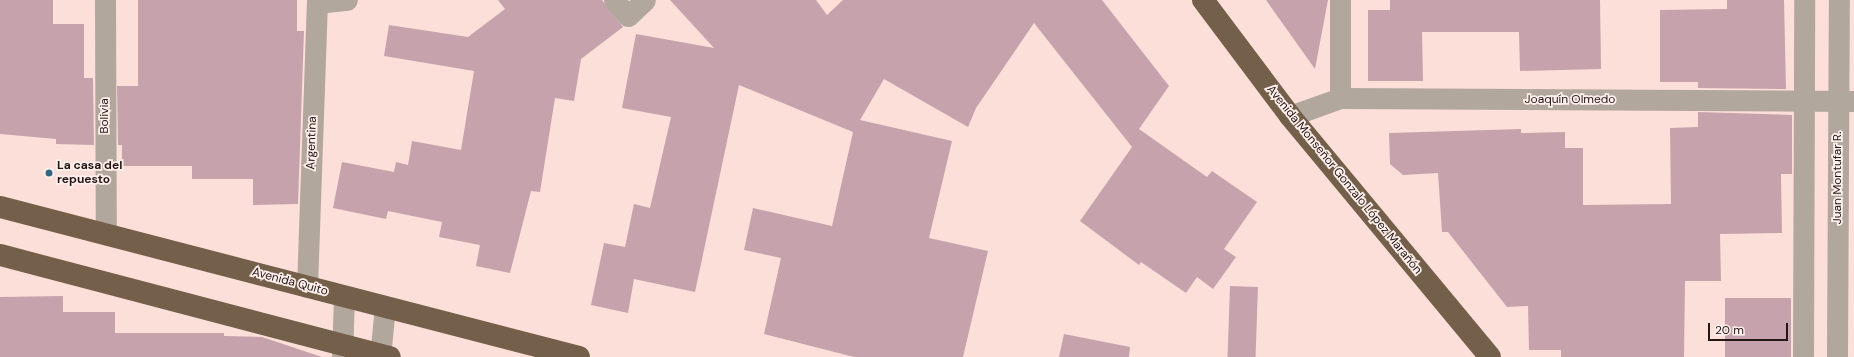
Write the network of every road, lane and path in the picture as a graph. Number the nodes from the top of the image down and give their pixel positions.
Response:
1 (105, 0) edge
2 (347, 0) edge
3 (614, 0) edge
4 (645, 0) edge
5 (1203, 0) edge
6 (1340, 0) edge
7 (1804, 0) edge
8 (1839, 0) edge
9 (317, 2) edge
10 (1340, 98) junction
11 (1804, 101) junction
12 (1846, 101) edge
13 (1290, 116) junction
14 (0, 207) edge
15 (106, 233) junction
16 (0, 255) edge
17 (307, 286) junction
18 (344, 296) junction
19 (385, 306) junction
20 (342, 351) edge
21 (383, 356) edge
22 (579, 357) edge
23 (1490, 357) edge
24 (1803, 357) edge
25 (1837, 357) edge

1 - 15 street, Bolivia
2 - 9 street
3 - 4 street
5 - 13 highway, Avenida Monseñor Gonzalo López Marañón
6 - 10 street
7 - 11 street
8 - 12 street, Juan Montufar R.
9 - 17 street, Argentina
10 - 11 street, Joaquín Olmedo
10 - 13 street, Joaquín Olmedo
11 - 12 street, Joaquín Olmedo
11 - 24 street
12 - 25 street, Juan Montufar R.
13 - 23 highway, Avenida Monseñor Gonzalo López Marañón
14 - 15 highway, Avenida Quito
15 - 17 highway, Avenida Quito
16 - 20 highway
17 - 18 highway, Avenida Quito
18 - 19 highway, Avenida Quito
18 - 20 street
19 - 21 street
19 - 22 highway, Avenida Quito
20 - 21 highway

